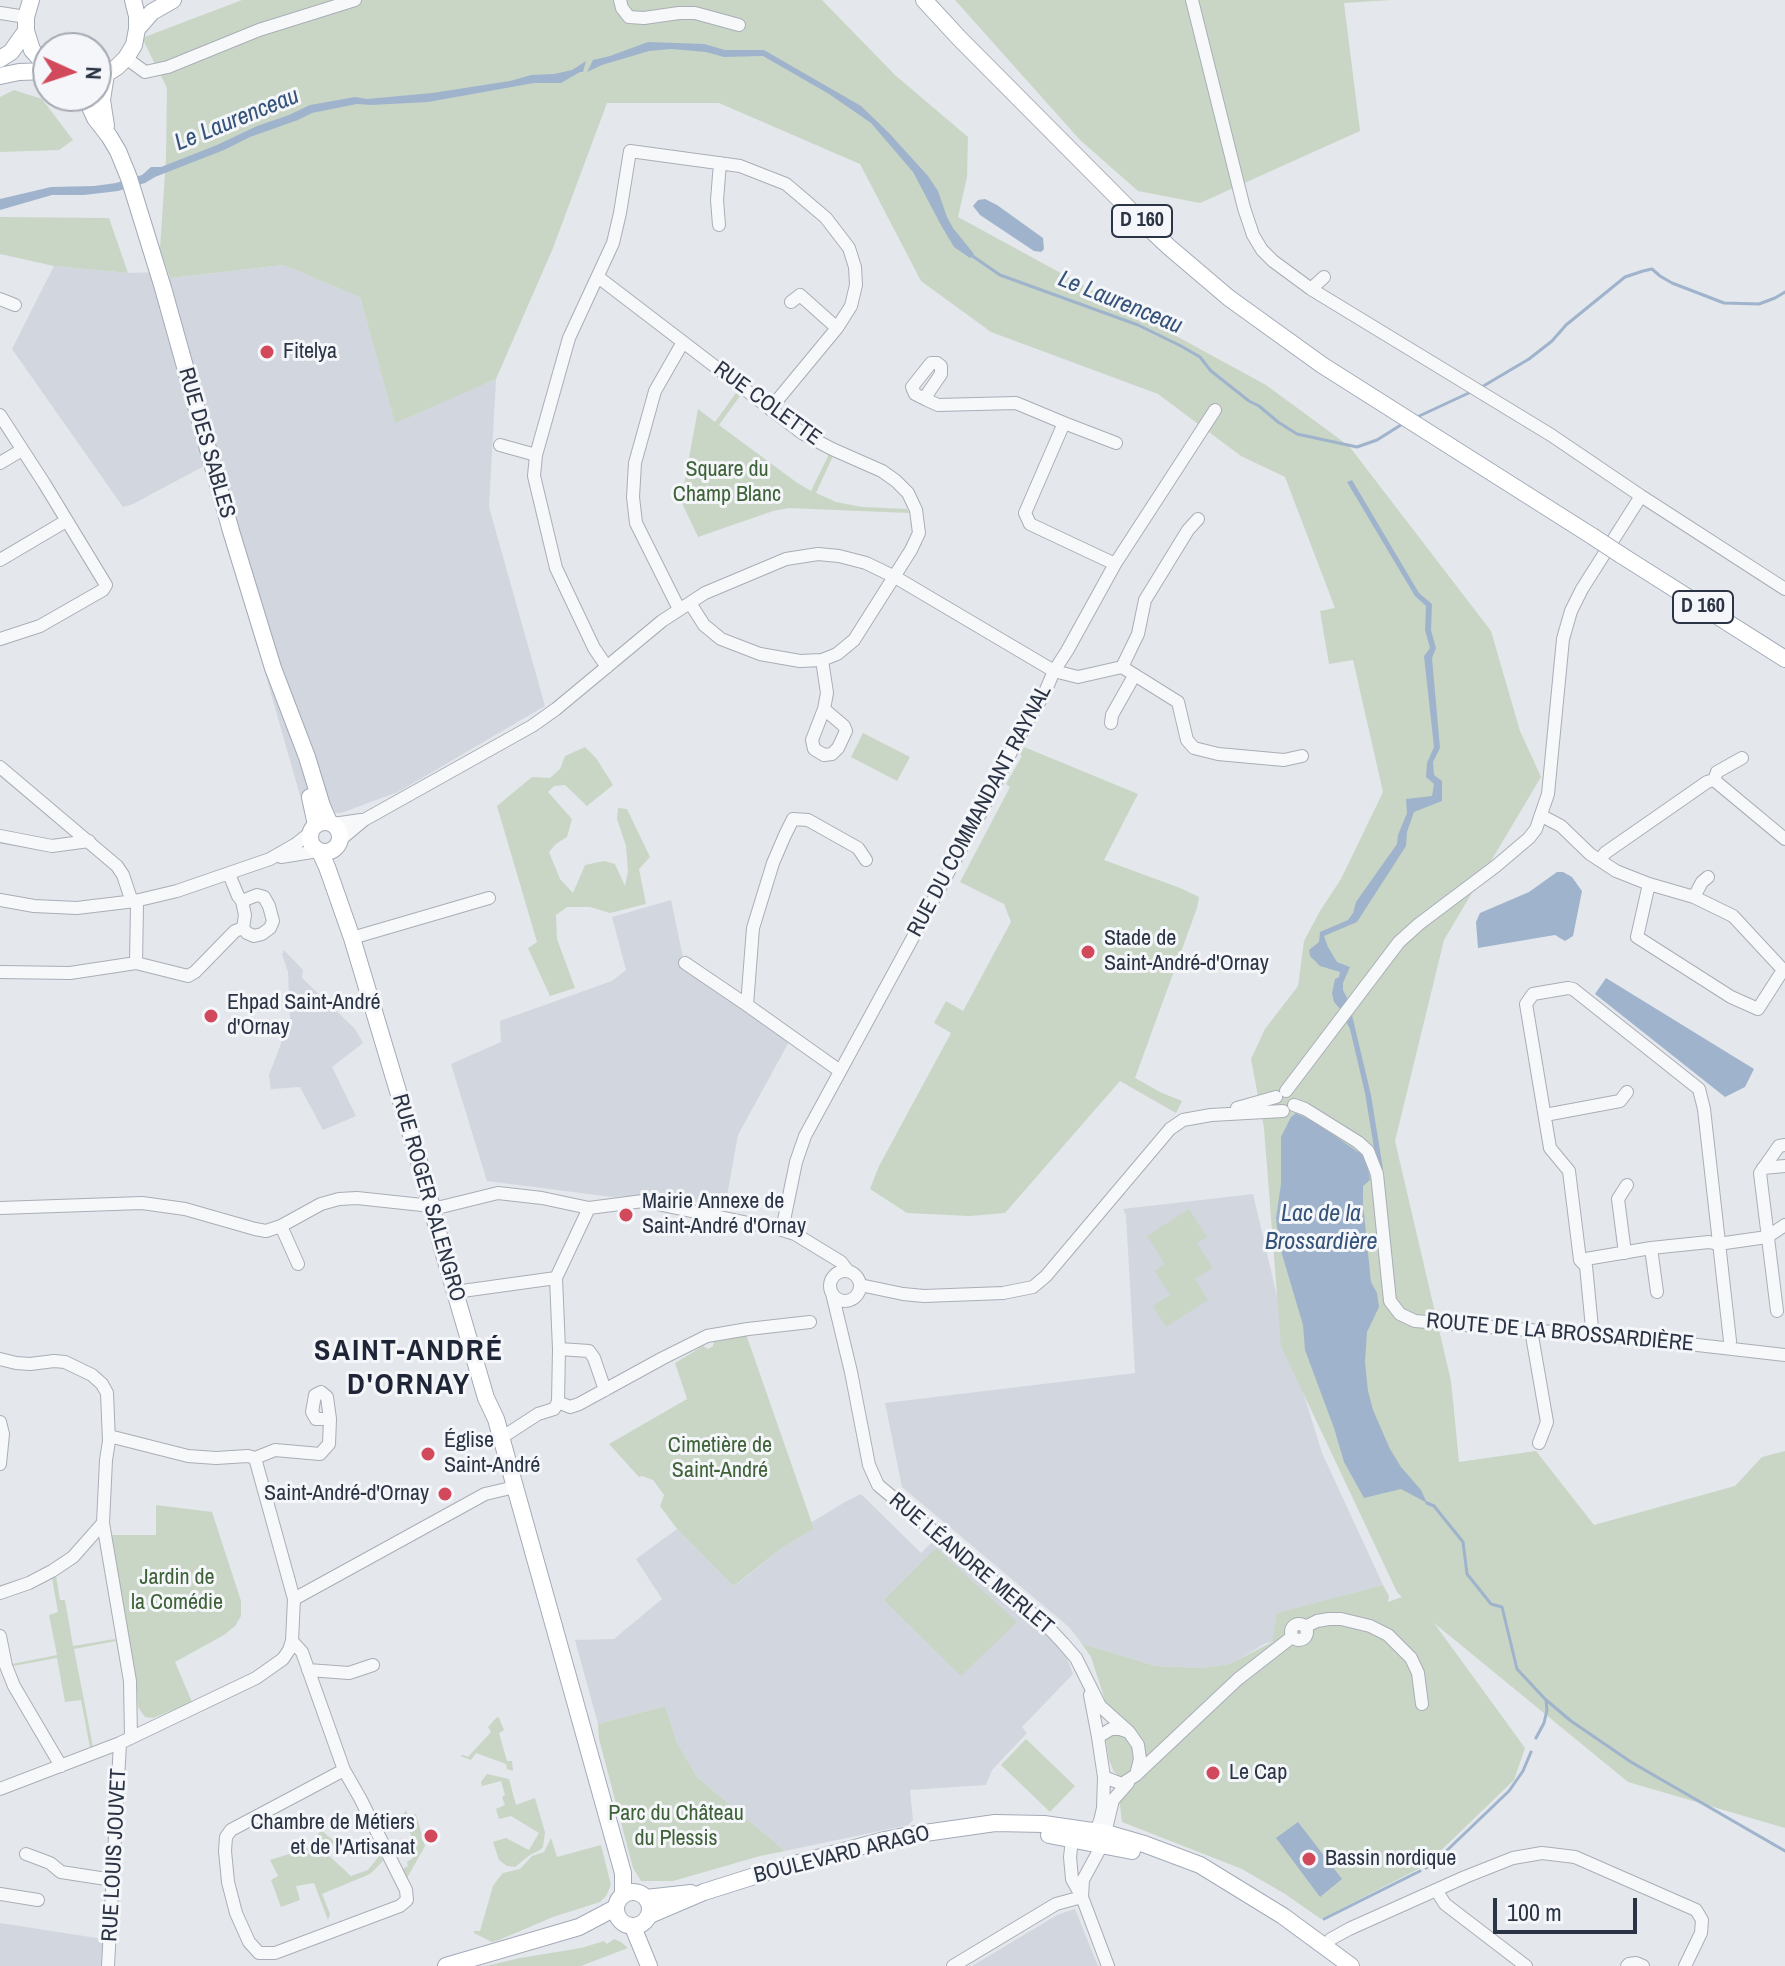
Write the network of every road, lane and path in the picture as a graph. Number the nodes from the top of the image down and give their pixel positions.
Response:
1 (133, 0) edge
2 (173, 0) edge
3 (355, 0) edge
4 (620, 0) edge
5 (924, 0) edge
6 (1192, 0) edge
7 (0, 13) edge
8 (27, 16) edge
9 (739, 25) dead end
10 (137, 29) junction
11 (32, 50) edge
12 (126, 58) junction
13 (0, 59) edge
14 (112, 68) edge
15 (32, 71) edge
16 (0, 76) edge
17 (92, 112) edge
18 (103, 112) edge
19 (109, 136) junction
20 (720, 163) junction
21 (719, 225) dead end
22 (598, 277) junction
23 (1324, 277) dead end
24 (1311, 289) junction
25 (0, 299) edge
26 (791, 302) dead end
27 (15, 305) dead end
28 (837, 328) junction
29 (683, 342) junction
30 (927, 400) dead end
31 (770, 409) junction
32 (1215, 410) dead end
33 (0, 415) edge
34 (1064, 423) junction
35 (1116, 443) dead end
36 (500, 445) dead end
37 (22, 450) junction
38 (536, 455) junction
39 (0, 463) edge
40 (1641, 496) junction
41 (1198, 519) dead end
42 (66, 521) junction
43 (0, 560) edge
44 (1115, 564) junction
45 (895, 577) junction
46 (1785, 589) edge
47 (684, 606) junction
48 (0, 639) edge
49 (1785, 659) edge
50 (822, 660) junction
51 (607, 667) junction
52 (1122, 667) junction
53 (1054, 671) junction
54 (1134, 676) junction
55 (824, 709) dead end
56 (1111, 723) dead end
57 (1302, 756) dead end
58 (1742, 758) dead end
59 (0, 767) edge
60 (1714, 780) junction
61 (1542, 816) junction
62 (1784, 835) edge
63 (0, 836) edge
64 (325, 837) junction
65 (89, 841) junction
66 (270, 859) junction
67 (866, 860) dead end
68 (1600, 860) junction
69 (229, 874) junction
70 (1708, 877) dead end
71 (1649, 884) junction
72 (1694, 897) junction
73 (489, 898) dead end
74 (0, 900) edge
75 (135, 901) junction
76 (242, 901) junction
77 (243, 928) junction
78 (352, 938) junction
79 (136, 963) junction
80 (685, 963) dead end
81 (1784, 971) edge
82 (0, 972) edge
83 (747, 1005) junction
84 (840, 1071) junction
85 (1627, 1092) dead end
86 (1281, 1094) junction
87 (1288, 1108) junction
88 (1211, 1115) junction
89 (1545, 1115) junction
90 (1785, 1145) edge
91 (1785, 1166) edge
92 (1763, 1168) junction
93 (1627, 1185) dead end
94 (431, 1206) junction
95 (0, 1208) edge
96 (589, 1208) junction
97 (1785, 1225) edge
98 (281, 1226) junction
99 (782, 1230) junction
100 (1767, 1237) junction
101 (1718, 1244) junction
102 (1651, 1248) junction
103 (822, 1251) junction
104 (1625, 1253) junction
105 (1580, 1260) junction
106 (298, 1264) dead end
107 (848, 1271) junction
108 (834, 1277) junction
109 (556, 1278) junction
110 (860, 1285) junction
111 (455, 1292) junction
112 (1657, 1292) dead end
113 (832, 1293) junction
114 (853, 1299) junction
115 (1777, 1311) dead end
116 (810, 1322) dead end
117 (841, 1330) junction
118 (1531, 1330) junction
119 (1591, 1335) junction
120 (1729, 1348) junction
121 (559, 1349) junction
122 (1785, 1355) edge
123 (0, 1359) edge
124 (605, 1390) junction
125 (558, 1402) junction
126 (330, 1419) dead end
127 (0, 1422) edge
128 (109, 1436) junction
129 (501, 1438) junction
130 (1539, 1443) dead end
131 (255, 1458) junction
132 (0, 1464) edge
133 (515, 1487) junction
134 (103, 1523) junction
135 (0, 1593) edge
136 (294, 1599) junction
137 (0, 1636) edge
138 (292, 1641) junction
139 (373, 1665) dead end
140 (308, 1670) junction
141 (1087, 1684) junction
142 (1422, 1704) dead end
143 (1129, 1732) junction
144 (1098, 1737) junction
145 (126, 1740) junction
146 (1138, 1745) junction
147 (1165, 1747) junction
148 (61, 1766) junction
149 (344, 1770) junction
150 (1104, 1777) junction
151 (1133, 1778) junction
152 (0, 1789) edge
153 (1073, 1833) junction
154 (1098, 1838) junction
155 (26, 1854) dead end
156 (113, 1880) junction
157 (1436, 1890) junction
158 (0, 1894) edge
159 (1082, 1897) junction
160 (38, 1900) dead end
161 (634, 1910) junction
162 (1325, 1946) junction
163 (648, 1963) edge
164 (108, 1966) edge
165 (446, 1966) edge
166 (953, 1966) edge
167 (1108, 1966) edge
168 (1351, 1966) edge
169 (1526, 1966) edge
170 (1627, 1966) edge
171 (1643, 1966) edge
172 (1685, 1966) edge

1 - 10 main road
2 - 10 main road
3 - 12 street
4 - 9 street
5 - 49 main road, D 160, bridge
6 - 24 street
7 - 8 street
8 - 11 main road
8 - 13 main road
10 - 12 main road
12 - 14 main road
15 - 16 main road
17 - 19 main road, RUE DES SABLES
18 - 19 main road, RUE DES SABLES
19 - 64 main road, RUE DES SABLES
20 - 21 street
20 - 22 street
20 - 28 street
22 - 29 street, RUE COLETTE
22 - 38 street
23 - 24 street
24 - 40 street
25 - 27 street
26 - 28 street
28 - 31 street
29 - 31 street, RUE COLETTE
29 - 47 street
30 - 34 street
31 - 45 street, RUE COLETTE
32 - 44 street, RUE DU COMMANDANT RAYNAL
33 - 37 street
34 - 35 street
34 - 44 street
36 - 38 street
37 - 39 street
37 - 42 street
38 - 51 street
40 - 46 street
40 - 61 street
41 - 52 street
42 - 43 street
42 - 48 street
44 - 53 street, RUE DU COMMANDANT RAYNAL
45 - 47 street
45 - 50 street, RUE COLETTE
45 - 53 street
47 - 50 street
47 - 51 street
50 - 55 street
51 - 64 street
52 - 53 street
52 - 54 street
53 - 84 street, RUE DU COMMANDANT RAYNAL
54 - 56 street
54 - 57 street
58 - 60 street
59 - 65 street
60 - 62 street
60 - 68 street
61 - 68 street
61 - 86 street
63 - 65 street
64 - 66 street
64 - 66 street
64 - 78 main road, RUE ROGER SALENGRO
65 - 75 street
66 - 69 street
67 - 83 street
68 - 71 street
69 - 75 street
69 - 76 street
70 - 72 street
71 - 72 street
71 - 81 street
72 - 81 street
73 - 78 street
74 - 75 street
75 - 79 street
76 - 77 street
76 - 77 street
77 - 79 street
78 - 94 main road, RUE ROGER SALENGRO
79 - 82 street
80 - 83 street
83 - 84 street
84 - 99 street, RUE DU COMMANDANT RAYNAL
85 - 89 street
86 - 87 street
86 - 88 street
87 - 88 street
87 - 118 street, ROUTE DE LA BROSSARDIÈRE
88 - 110 street
89 - 101 street
89 - 105 street
90 - 92 street
91 - 92 street
92 - 100 street
93 - 104 street
94 - 96 street
94 - 98 street
94 - 111 main road, RUE ROGER SALENGRO
95 - 98 street
96 - 99 street
96 - 109 street
97 - 100 street
98 - 106 street
99 - 103 street
100 - 101 street
100 - 115 street
101 - 102 street
101 - 120 street
102 - 104 street
102 - 112 street
103 - 107 street
103 - 108 street
104 - 105 street
105 - 119 street
107 - 108 street
107 - 110 street
108 - 113 street
109 - 111 street
109 - 121 street
110 - 114 street
111 - 129 main road, RUE ROGER SALENGRO
113 - 114 street
113 - 117 street
114 - 117 street
116 - 124 street
117 - 141 street, RUE LÉANDRE MERLET
118 - 119 street, ROUTE DE LA BROSSARDIÈRE
118 - 130 street
119 - 120 street, ROUTE DE LA BROSSARDIÈRE
120 - 122 street, ROUTE DE LA BROSSARDIÈRE
121 - 124 street
121 - 125 street
123 - 128 street, RUE LOUIS JOUVET
124 - 125 street
125 - 129 street
126 - 131 street
127 - 132 street
128 - 131 street
128 - 134 street, RUE LOUIS JOUVET
129 - 133 main road, RUE ROGER SALENGRO
131 - 136 street
133 - 136 street
133 - 161 main road, RUE ROGER SALENGRO
134 - 135 street
134 - 145 street, RUE LOUIS JOUVET
136 - 138 street
137 - 148 street
138 - 140 street
138 - 145 street
139 - 140 street
140 - 149 street
141 - 143 street, RUE LÉANDRE MERLET
141 - 144 street, RUE LÉANDRE MERLET
142 - 147 street
143 - 144 street
143 - 146 street
144 - 150 street
145 - 148 street
145 - 156 street, RUE LOUIS JOUVET
146 - 147 street
146 - 151 street
147 - 151 street
148 - 152 street
149 - 149 street
150 - 151 street
150 - 154 street
151 - 154 street
153 - 154 main road, BOULEVARD ARAGO
153 - 159 street
153 - 161 main road, BOULEVARD ARAGO
154 - 159 street
154 - 162 main road, BOULEVARD ARAGO
155 - 156 street
156 - 164 street, RUE LOUIS JOUVET
157 - 162 street
157 - 169 street
157 - 172 street
158 - 160 street
159 - 166 street
159 - 167 street
161 - 163 main road
161 - 165 main road, BOULEVARD ARAGO
162 - 168 main road, BOULEVARD ARAGO
170 - 171 street

